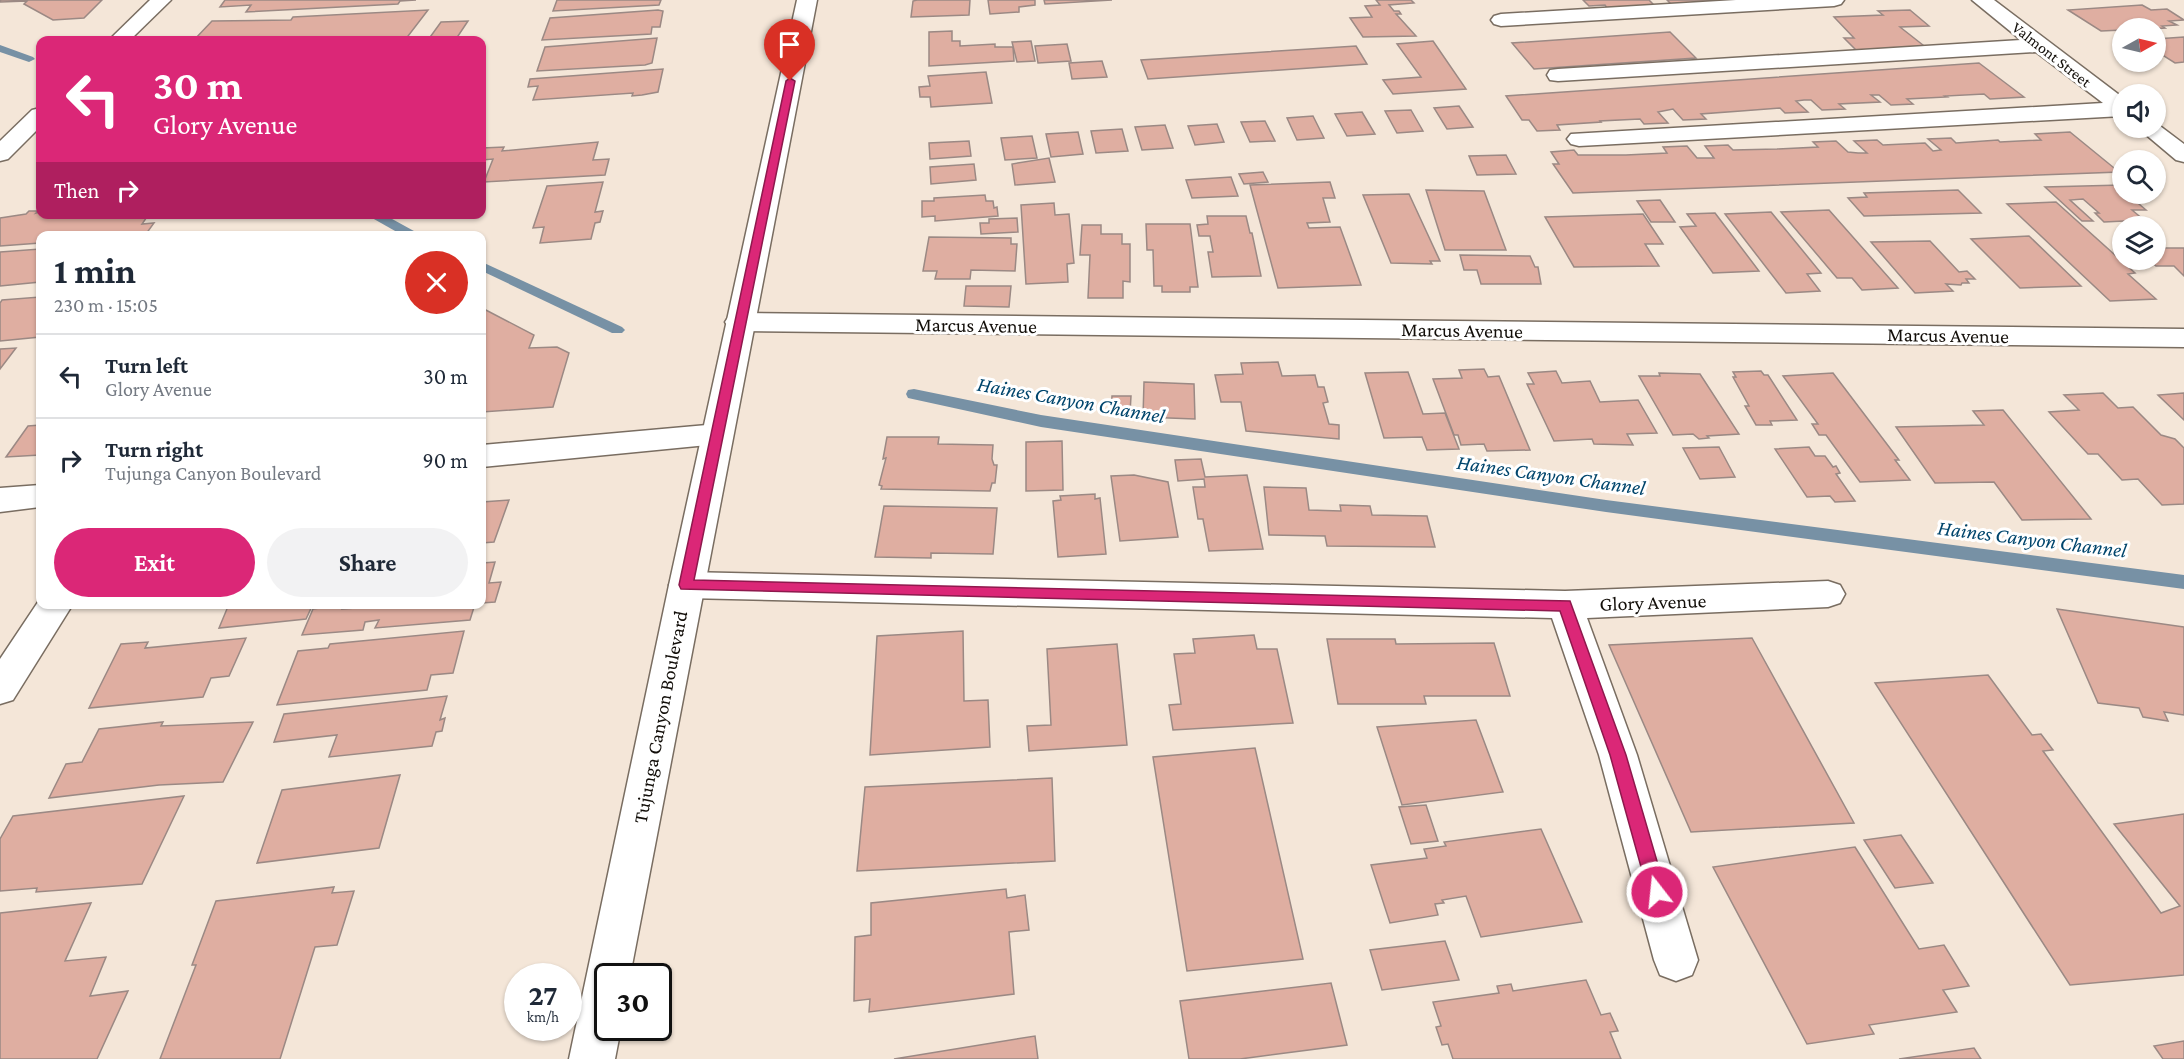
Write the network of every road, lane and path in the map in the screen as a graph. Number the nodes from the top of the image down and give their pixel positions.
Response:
1 (161, 0) edge
2 (807, 0) edge
3 (1834, 0) edge
4 (1983, 0) edge
5 (1501, 20) dead end
6 (123, 36) edge
7 (2041, 45) junction
8 (1558, 75) dead end
9 (2112, 100) edge
10 (2112, 109) edge
11 (36, 119) edge
12 (2162, 138) edge
13 (1579, 139) dead end
14 (0, 154) edge
15 (2184, 155) edge
16 (739, 322) junction
17 (2184, 338) edge
18 (718, 434) junction
19 (486, 456) edge
20 (36, 496) edge
21 (0, 500) edge
22 (686, 585) junction
23 (1828, 594) dead end
24 (1565, 605) junction
25 (53, 609) edge
26 (0, 689) edge
27 (1677, 960) dead end
28 (611, 963) edge
29 (596, 1041) edge
30 (592, 1059) edge

1 - 6 street
2 - 16 street, Tujunga Canyon Boulevard
3 - 5 street
4 - 7 street, Valmont Street
7 - 8 street
7 - 9 street, Valmont Street
10 - 13 street
11 - 14 street
12 - 15 street
16 - 17 street, Marcus Avenue
16 - 18 street, Tujunga Canyon Boulevard
18 - 19 street
18 - 22 street, Tujunga Canyon Boulevard
20 - 21 street
22 - 24 street, Glory Avenue
22 - 28 street, Tujunga Canyon Boulevard
23 - 24 street, Glory Avenue
24 - 27 street
25 - 26 street
29 - 30 street, Tujunga Canyon Boulevard

